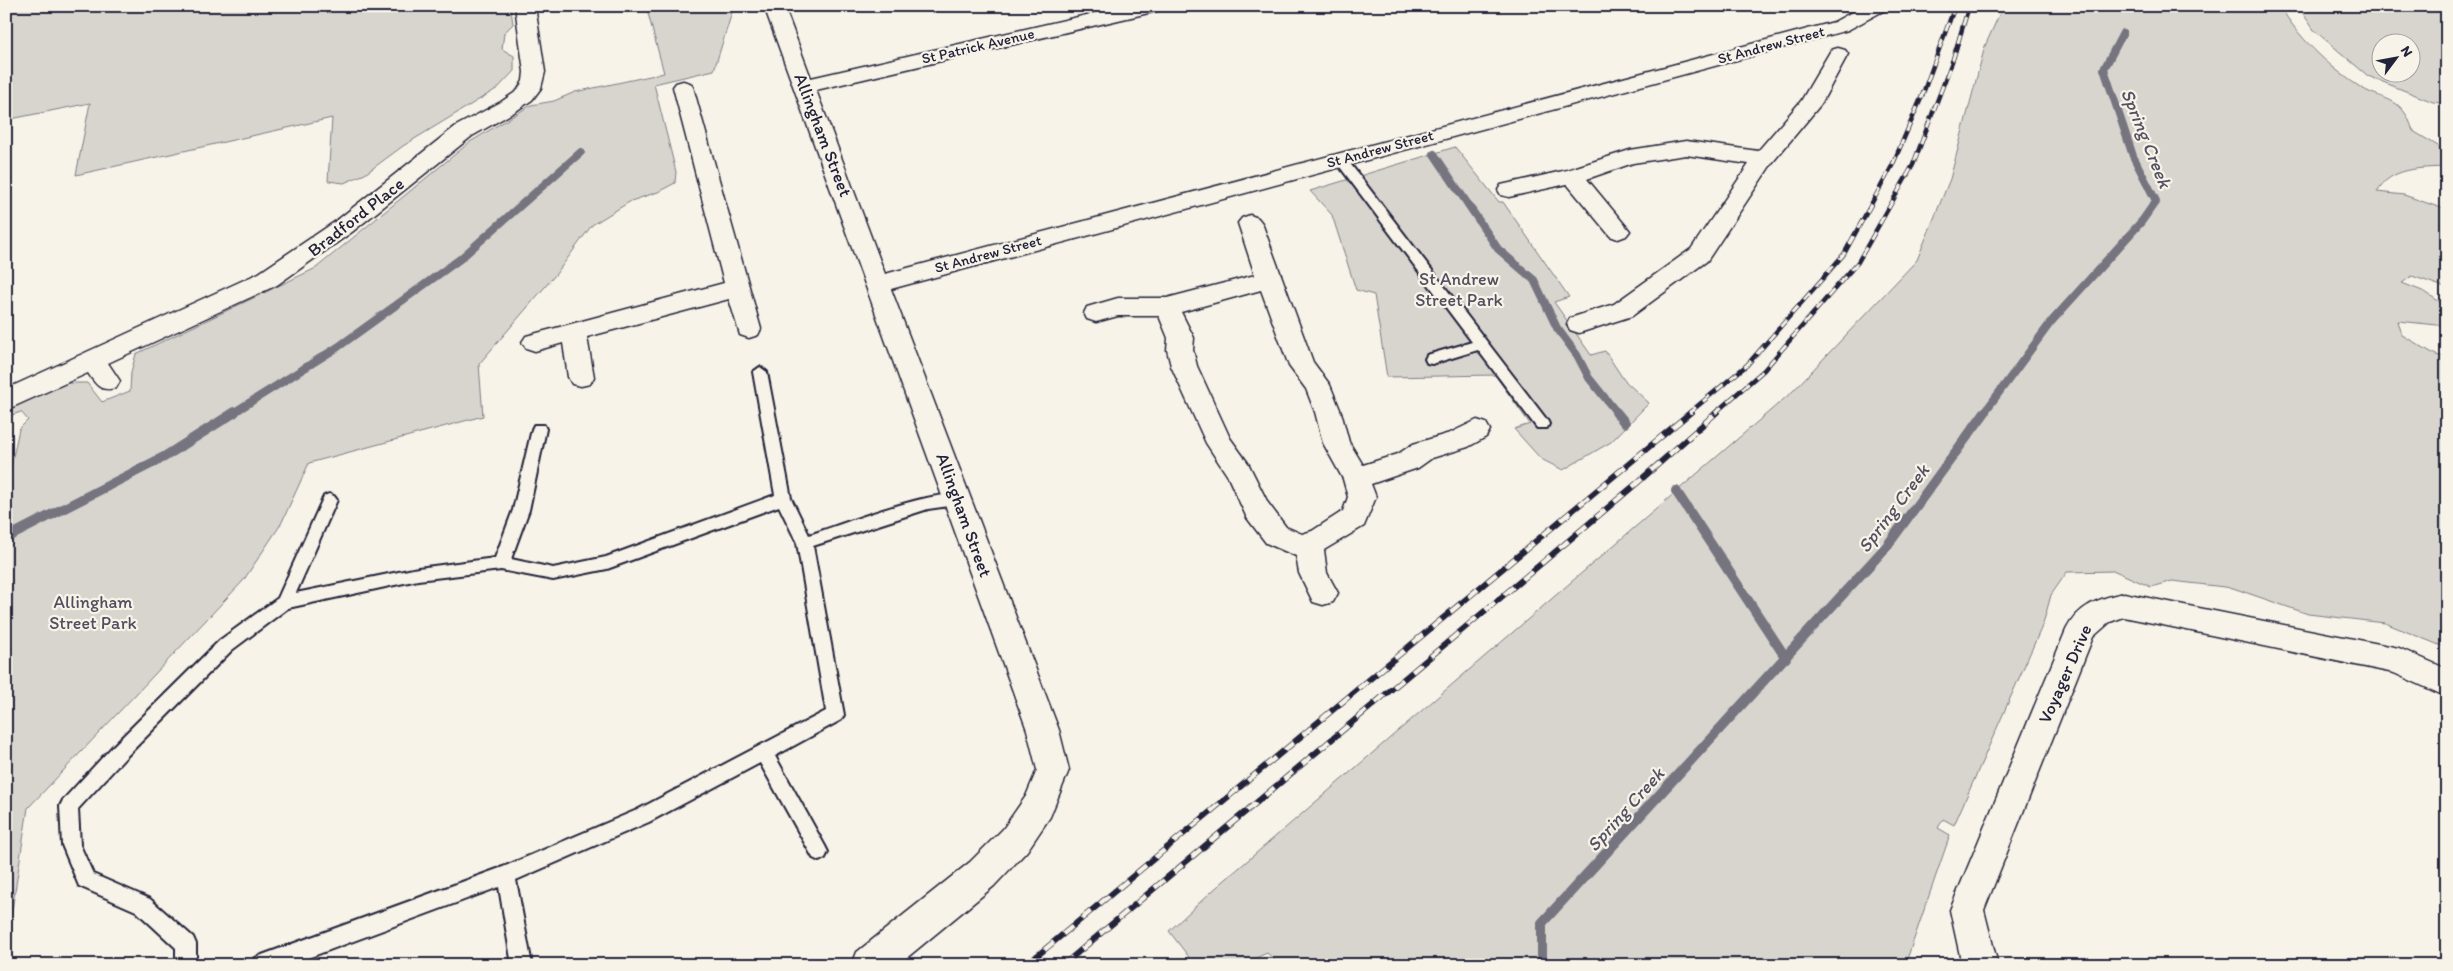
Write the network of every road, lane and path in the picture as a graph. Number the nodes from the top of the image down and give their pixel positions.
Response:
1 (526, 6) edge
2 (774, 6) edge
3 (1153, 6) edge
4 (1878, 6) edge
5 (1838, 54) dead end
6 (804, 86) junction
7 (683, 87) dead end
8 (1764, 158) junction
9 (1341, 160) junction
10 (1572, 176) junction
11 (1509, 190) dead end
12 (1250, 224) dead end
13 (1618, 231) dead end
14 (1269, 280) junction
15 (878, 284) junction
16 (738, 288) junction
17 (1167, 307) junction
18 (1096, 313) dead end
19 (1579, 324) dead end
20 (749, 329) dead end
21 (574, 332) junction
22 (535, 342) dead end
23 (1480, 345) junction
24 (1432, 359) dead end
25 (92, 360) junction
26 (760, 372) dead end
27 (581, 377) dead end
28 (107, 381) dead end
29 (6, 400) edge
30 (1542, 424) dead end
31 (539, 428) dead end
32 (1478, 430) dead end
33 (1356, 478) junction
34 (783, 498) junction
35 (329, 500) dead end
36 (958, 500) junction
37 (805, 543) junction
38 (1309, 543) junction
39 (501, 564) junction
40 (1323, 593) dead end
41 (284, 602) junction
42 (2447, 684) edge
43 (764, 752) junction
44 (819, 852) dead end
45 (506, 875) junction
46 (186, 965) edge
47 (262, 965) edge
48 (522, 965) edge
49 (870, 965) edge
50 (1980, 965) edge

1 - 25 street, Bradford Place
2 - 6 street, Allingham Street
3 - 6 street, St Patrick Avenue
4 - 9 street, St Andrew Street
5 - 8 street
6 - 15 street, Allingham Street
7 - 16 street
8 - 10 street
8 - 19 street
9 - 15 street, St Andrew Street
9 - 23 lane
10 - 11 street
10 - 13 street
12 - 14 street
14 - 17 street
14 - 33 street
15 - 36 street, Allingham Street
16 - 20 street
16 - 21 street
17 - 18 street
17 - 38 street
21 - 22 street
21 - 27 street
23 - 24 lane
23 - 30 lane
25 - 28 street
25 - 29 street, Bradford Place
26 - 34 lane
31 - 39 lane
32 - 33 street
33 - 38 street
34 - 37 lane
34 - 39 lane
35 - 41 lane
36 - 37 lane
36 - 49 street, Allingham Street
37 - 43 lane
38 - 40 street
39 - 41 lane
41 - 46 lane
42 - 50 street, Voyager Drive
43 - 44 lane
43 - 45 lane
45 - 47 lane
45 - 48 lane

